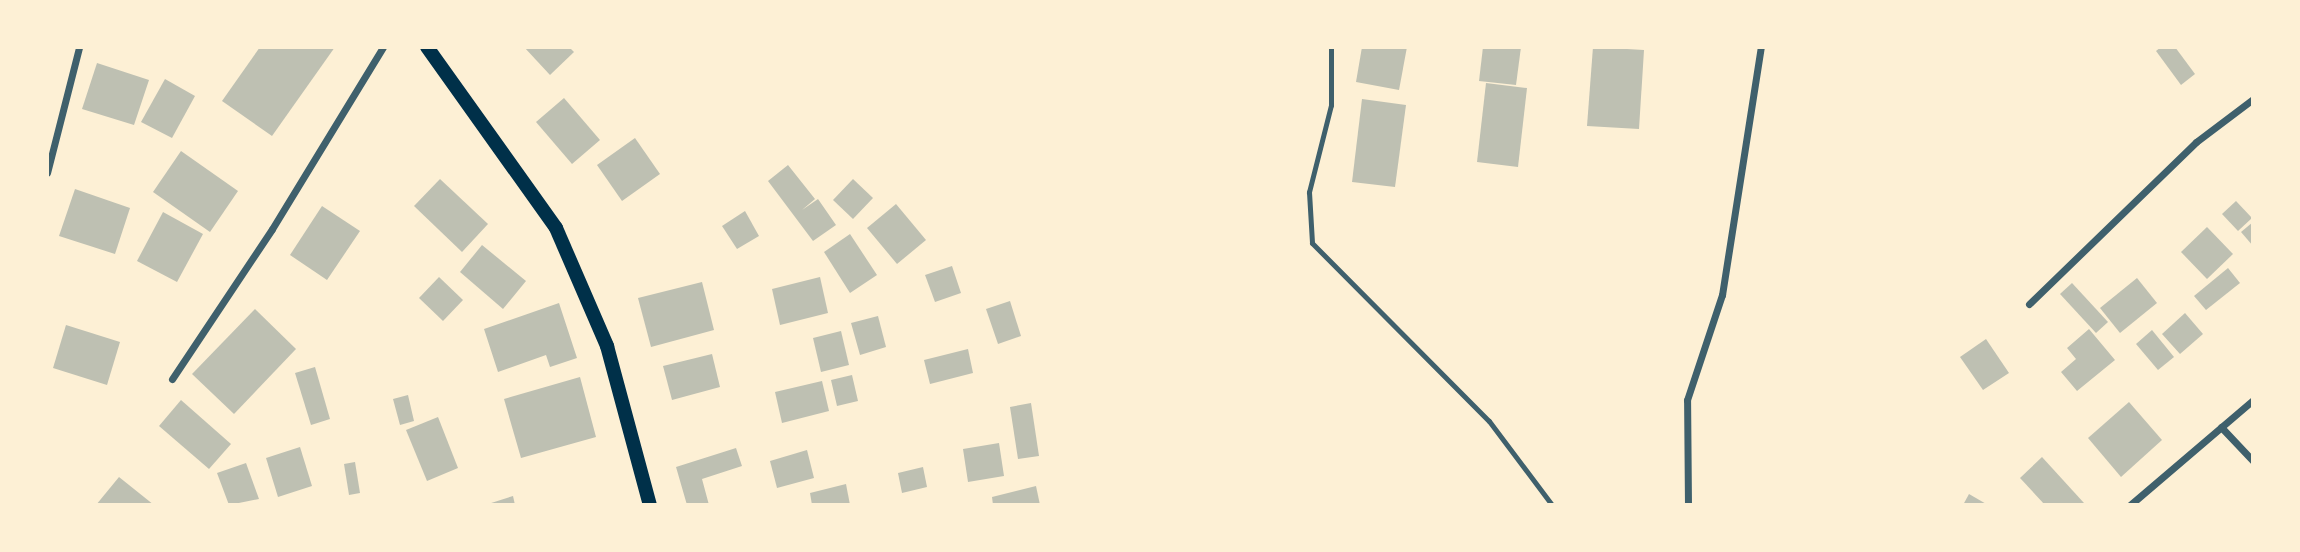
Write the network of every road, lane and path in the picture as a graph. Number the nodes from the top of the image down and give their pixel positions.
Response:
1 (79, 47) edge
2 (383, 47) edge
3 (427, 47) edge
4 (1331, 47) edge
5 (1761, 47) edge
6 (2253, 99) edge
7 (47, 173) edge
8 (2029, 303) dead end
9 (172, 379) dead end
10 (2253, 400) edge
11 (2221, 427) junction
12 (2253, 461) edge
13 (650, 505) edge
14 (1552, 505) edge
15 (1688, 505) edge
16 (2130, 505) edge

1 - 7 street
2 - 9 street
3 - 13 main road
4 - 14 lane
5 - 15 street
6 - 8 street
10 - 11 street
11 - 12 street
11 - 16 street

